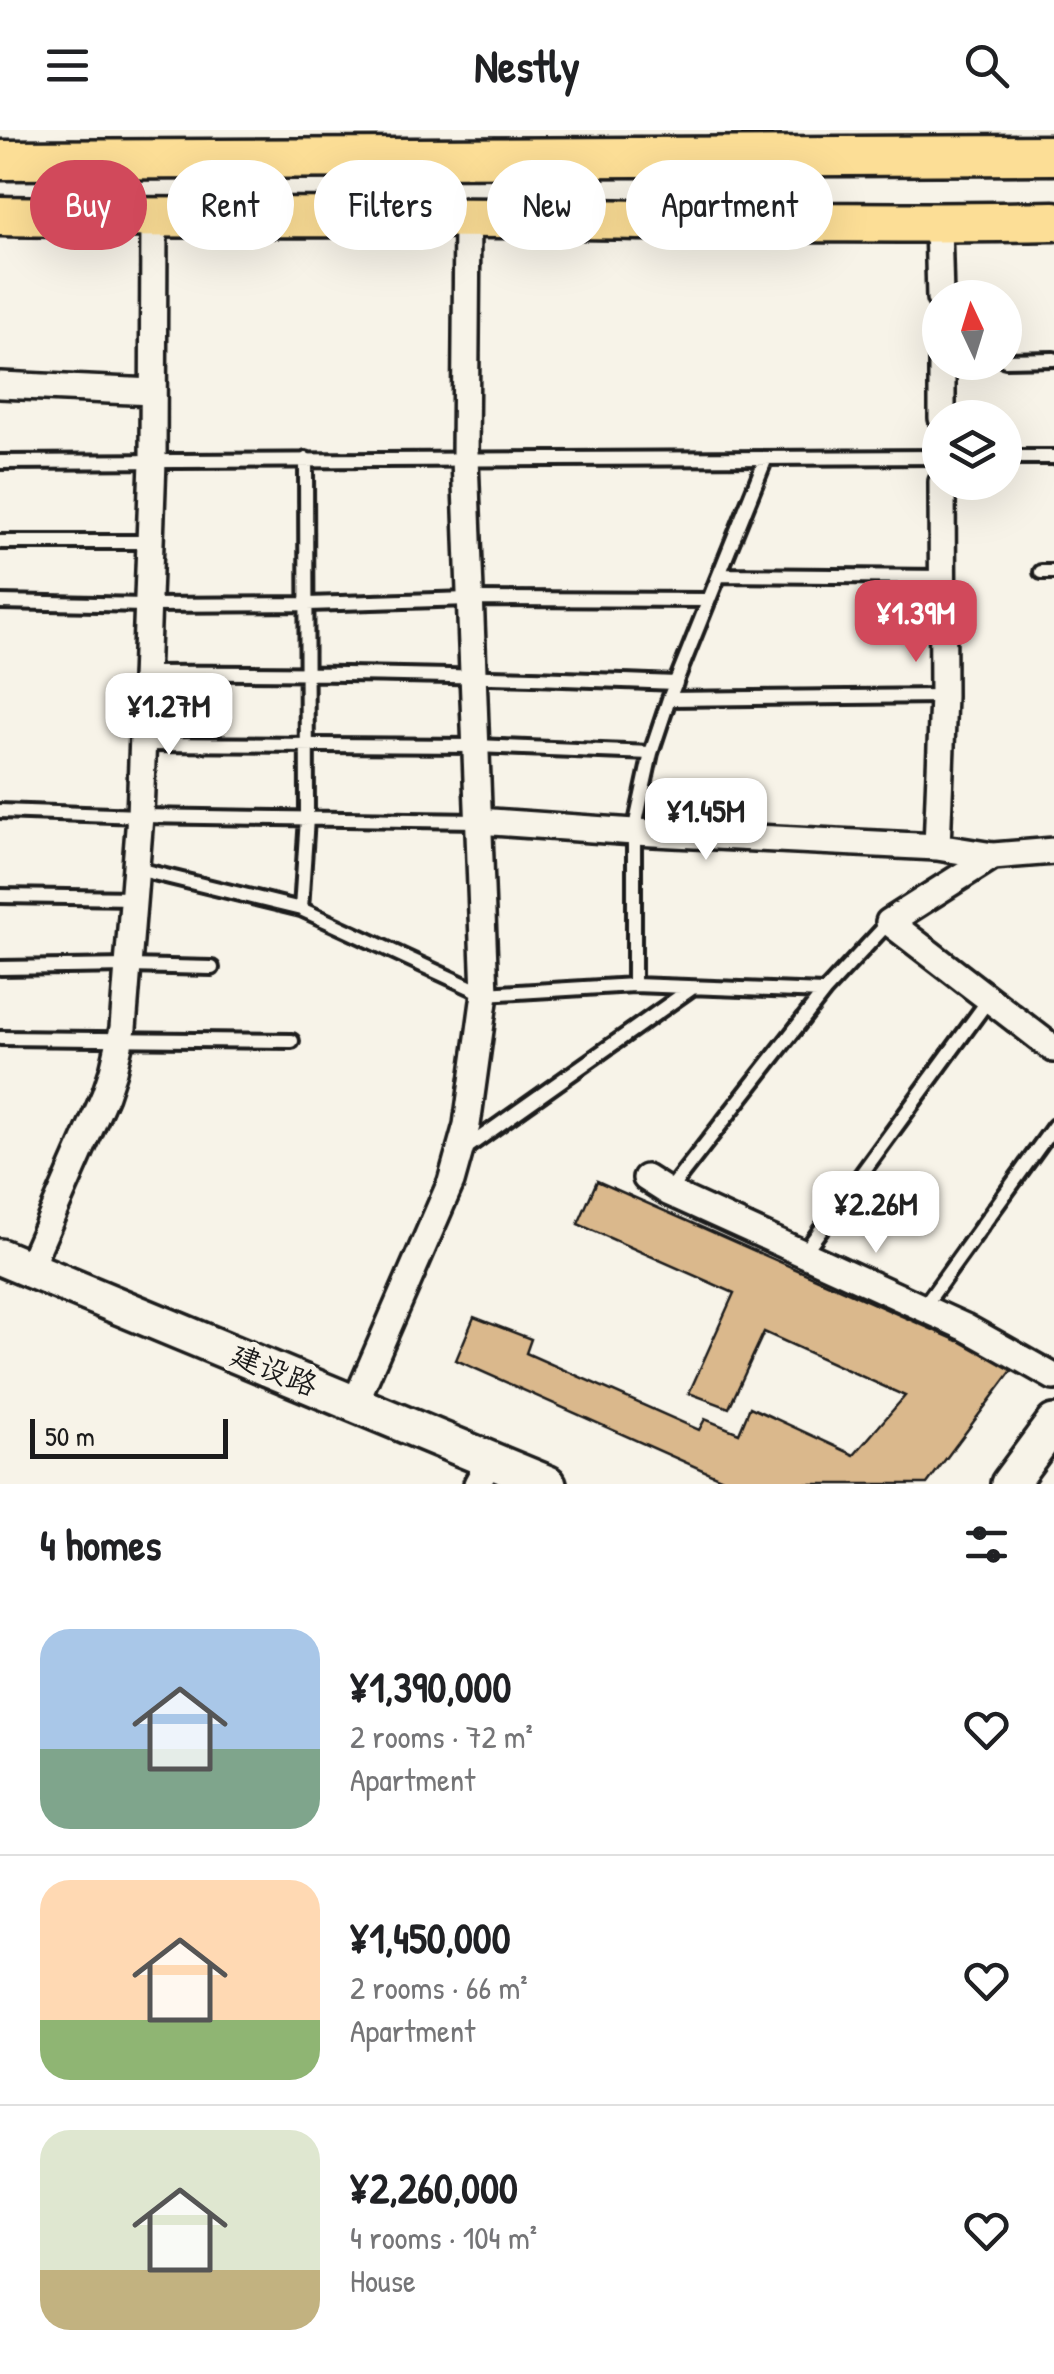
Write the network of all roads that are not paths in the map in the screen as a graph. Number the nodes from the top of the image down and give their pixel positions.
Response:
1 (710, 144) edge
2 (1054, 155) edge
3 (0, 160) edge
4 (0, 216) edge
5 (154, 218) junction
6 (468, 218) junction
7 (1054, 221) edge
8 (938, 224) junction
9 (940, 280) edge
10 (1022, 360) edge
11 (1054, 360) edge
12 (0, 385) edge
13 (153, 392) junction
14 (1054, 456) edge
15 (922, 457) edge
16 (1022, 457) edge
17 (466, 458) junction
18 (766, 458) junction
19 (306, 459) junction
20 (152, 460) junction
21 (0, 462) edge
22 (942, 500) edge
23 (0, 542) edge
24 (150, 542) junction
25 (719, 575) junction
26 (943, 578) junction
27 (469, 599) junction
28 (709, 600) junction
29 (0, 602) edge
30 (308, 604) junction
31 (146, 605) junction
32 (306, 672) junction
33 (145, 673) junction
34 (472, 675) junction
35 (676, 682) junction
36 (943, 696) junction
37 (669, 699) junction
38 (142, 744) junction
39 (307, 744) junction
40 (475, 746) junction
41 (651, 753) junction
42 (0, 811) edge
43 (140, 816) junction
44 (306, 818) junction
45 (478, 821) junction
46 (634, 832) junction
47 (937, 847) junction
48 (1054, 850) edge
49 (994, 856) junction
50 (137, 869) junction
51 (0, 896) edge
52 (135, 898) junction
53 (301, 909) junction
54 (889, 922) junction
55 (129, 966) junction
56 (0, 968) edge
57 (212, 968) dead end
58 (634, 985) junction
59 (692, 988) junction
60 (824, 992) junction
61 (485, 994) junction
62 (989, 999) junction
63 (0, 1038) edge
64 (121, 1038) junction
65 (292, 1041) dead end
66 (1054, 1049) edge
67 (1054, 1126) edge
68 (460, 1153) junction
69 (646, 1178) dead end
70 (668, 1192) junction
71 (803, 1254) junction
72 (14, 1262) edge
73 (922, 1308) junction
74 (1054, 1376) edge
75 (354, 1402) junction
76 (1054, 1423) edge
77 (484, 1472) edge
78 (548, 1484) edge
79 (1009, 1484) edge

1 - 2 main road
1 - 3 main road
4 - 5 main road
5 - 6 main road
5 - 13 street
6 - 8 main road
6 - 17 street
7 - 8 main road
8 - 9 street
10 - 11 lane
12 - 13 street
13 - 20 street
14 - 16 lane
15 - 18 lane
17 - 18 lane
17 - 19 lane
17 - 27 street
18 - 25 lane
19 - 20 lane
19 - 30 lane
20 - 21 lane
20 - 24 street
22 - 26 street
23 - 24 lane
24 - 31 street
25 - 26 lane
25 - 28 lane
26 - 36 street
27 - 28 lane
27 - 30 lane
27 - 34 street
28 - 35 lane
29 - 31 lane
30 - 31 lane
30 - 32 lane
31 - 33 street
32 - 33 lane
32 - 34 lane
32 - 39 lane
33 - 38 street
34 - 35 lane
34 - 40 street
35 - 37 lane
36 - 37 lane
36 - 47 street
37 - 41 lane
38 - 39 lane
38 - 43 street
39 - 40 lane
39 - 44 lane
40 - 41 lane
40 - 45 street
41 - 46 lane
42 - 43 lane
43 - 44 lane
43 - 50 street
44 - 45 lane
44 - 53 lane
45 - 46 street
45 - 61 street
46 - 47 street
46 - 58 lane
47 - 49 street
48 - 49 street
49 - 54 street
50 - 52 street
50 - 53 lane
51 - 52 lane
52 - 55 street
53 - 61 lane
54 - 60 lane
54 - 62 street
55 - 56 lane
55 - 57 lane
55 - 64 street
58 - 59 lane
58 - 61 lane
59 - 60 lane
59 - 68 lane
60 - 70 lane
61 - 68 street
62 - 66 street
62 - 71 lane
63 - 64 lane
64 - 65 lane
64 - 72 street
67 - 73 lane
68 - 75 street
69 - 70 street
70 - 71 street
71 - 73 street
72 - 75 street, 建设路
73 - 74 street
75 - 77 street, 建设路
76 - 79 street
77 - 78 street, 建设路

